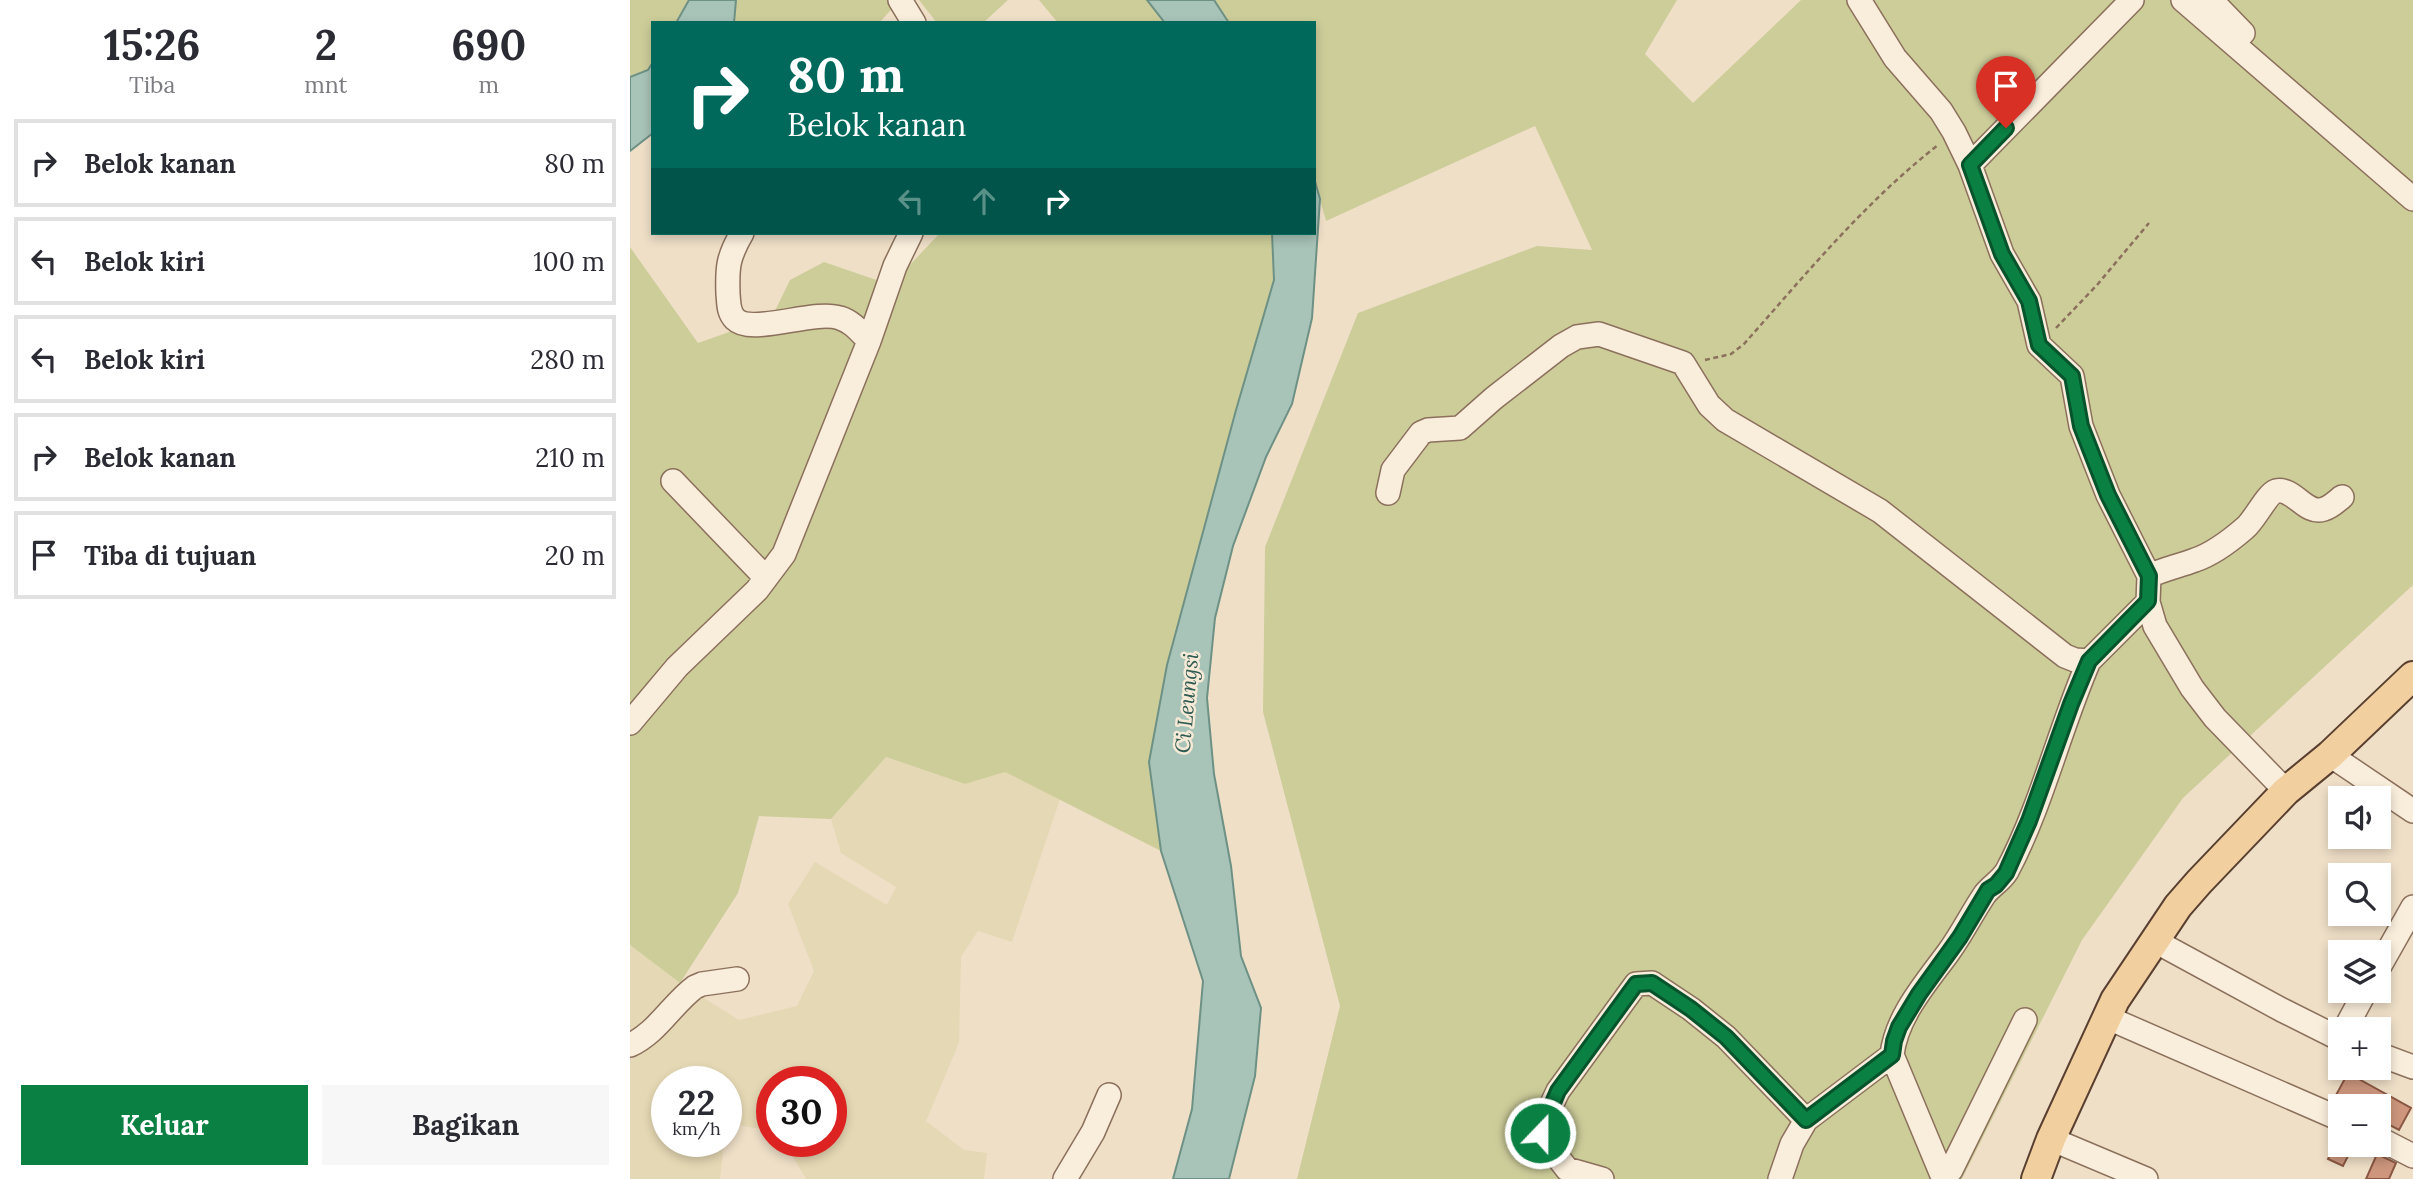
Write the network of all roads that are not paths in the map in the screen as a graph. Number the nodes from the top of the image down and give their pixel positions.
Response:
1 (900, 0) edge
2 (1859, 0) edge
3 (2133, 0) edge
4 (2183, 0) edge
5 (2211, 0) edge
6 (913, 21) edge
7 (2267, 55) dead end
8 (1970, 165) junction
9 (2413, 199) edge
10 (741, 235) edge
11 (910, 235) edge
12 (869, 341) junction
13 (673, 481) dead end
14 (1388, 493) dead end
15 (2342, 497) dead end
16 (2149, 576) junction
17 (766, 578) junction
18 (2148, 601) junction
19 (2089, 661) junction
20 (2413, 676) edge
21 (630, 723) edge
22 (2330, 754) junction
23 (2286, 792) junction
24 (2413, 811) edge
25 (2413, 907) edge
26 (2155, 941) junction
27 (2391, 946) edge
28 (737, 979) dead end
29 (2106, 1017) junction
30 (2025, 1020) dead end
31 (2328, 1033) edge
32 (630, 1045) edge
33 (1892, 1055) junction
34 (2391, 1059) edge
35 (2413, 1067) edge
36 (1109, 1095) dead end
37 (2328, 1113) edge
38 (1806, 1120) junction
39 (2051, 1139) junction
40 (2391, 1145) edge
41 (2413, 1156) edge
42 (1938, 1176) edge
43 (1065, 1179) edge
44 (1602, 1179) edge
45 (1780, 1179) edge
46 (2036, 1179) edge
47 (2146, 1179) edge

1 - 6 street
2 - 8 street
3 - 8 street
4 - 9 street
5 - 7 street
8 - 16 street
10 - 12 street
11 - 12 street
12 - 17 street
13 - 17 street
14 - 19 street
15 - 16 street
16 - 18 street
17 - 21 street
18 - 19 street
18 - 23 street
19 - 33 street
20 - 22 main road
22 - 23 main road
22 - 24 street
23 - 26 main road
25 - 27 street
26 - 29 main road
26 - 31 street
28 - 32 street
29 - 37 street
29 - 39 main road
30 - 42 street
33 - 38 street
33 - 42 street
34 - 35 street
36 - 43 street
38 - 44 street
38 - 45 street
39 - 46 main road
39 - 47 street
40 - 41 street

